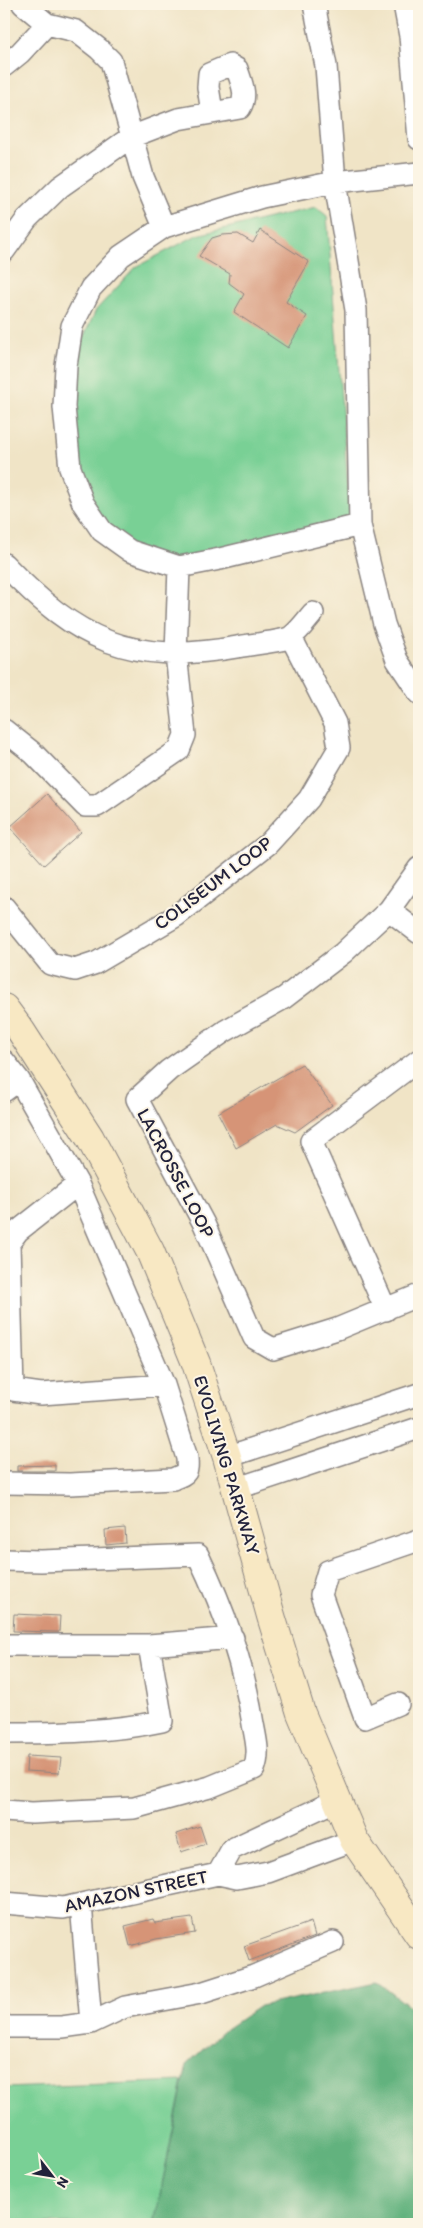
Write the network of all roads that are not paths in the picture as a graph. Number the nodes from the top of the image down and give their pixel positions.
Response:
1 (23, 4) edge
2 (314, 4) edge
3 (404, 4) edge
4 (47, 24) junction
5 (414, 36) edge
6 (4, 66) edge
7 (212, 112) dead end
8 (131, 137) junction
9 (419, 139) edge
10 (419, 173) edge
11 (335, 182) junction
12 (164, 226) junction
13 (4, 252) edge
14 (360, 525) junction
15 (4, 564) edge
16 (179, 567) junction
17 (312, 614) dead end
18 (291, 637) junction
19 (176, 654) junction
20 (419, 693) edge
21 (4, 730) edge
22 (419, 868) edge
23 (4, 907) edge
24 (389, 910) junction
25 (419, 933) edge
26 (4, 1008) edge
27 (419, 1060) edge
28 (4, 1061) edge
29 (11, 1086) edge
30 (78, 1184) junction
31 (419, 1295) edge
32 (386, 1310) junction
33 (164, 1385) junction
34 (419, 1394) edge
35 (384, 1406) junction
36 (419, 1428) edge
37 (394, 1437) junction
38 (256, 1448) junction
39 (227, 1457) junction
40 (268, 1478) junction
41 (4, 1484) edge
42 (235, 1489) junction
43 (419, 1540) edge
44 (4, 1560) edge
45 (233, 1638) junction
46 (4, 1645) edge
47 (149, 1645) junction
48 (398, 1704) dead end
49 (4, 1732) edge
50 (337, 1800) junction
51 (4, 1811) edge
52 (354, 1840) junction
53 (218, 1874) junction
54 (4, 1903) edge
55 (80, 1904) junction
56 (419, 1935) edge
57 (333, 1942) dead end
58 (91, 2022) junction
59 (4, 2027) edge

1 - 4 street
2 - 11 street
3 - 5 street
4 - 6 street
4 - 8 street
5 - 9 street
7 - 8 street
8 - 12 street
8 - 13 street
10 - 11 street
11 - 12 street
11 - 14 street
12 - 16 street
14 - 16 street
14 - 20 street
15 - 19 street
16 - 19 street
17 - 18 street
18 - 19 street
18 - 23 street, COLISEUM LOOP
19 - 21 street
22 - 24 street, LACROSSE LOOP
24 - 25 street
24 - 32 street, LACROSSE LOOP
26 - 39 street, EVOLIVING PARKWAY
27 - 32 street
28 - 29 street
29 - 30 street
30 - 33 street
30 - 33 street
31 - 32 street, LACROSSE LOOP
33 - 41 street
34 - 35 street
35 - 37 street
35 - 38 street
36 - 37 street
37 - 40 street
38 - 39 street
38 - 40 street
39 - 42 street, EVOLIVING PARKWAY
40 - 42 street
42 - 50 street, EVOLIVING PARKWAY
43 - 48 street
44 - 45 street
45 - 47 street
45 - 51 street
46 - 47 street
47 - 49 street
50 - 52 street, EVOLIVING PARKWAY
50 - 53 street
52 - 53 street, AMAZON STREET
52 - 56 street, EVOLIVING PARKWAY
53 - 55 street, AMAZON STREET
54 - 55 street, AMAZON STREET
55 - 58 street
57 - 58 street
58 - 59 street

